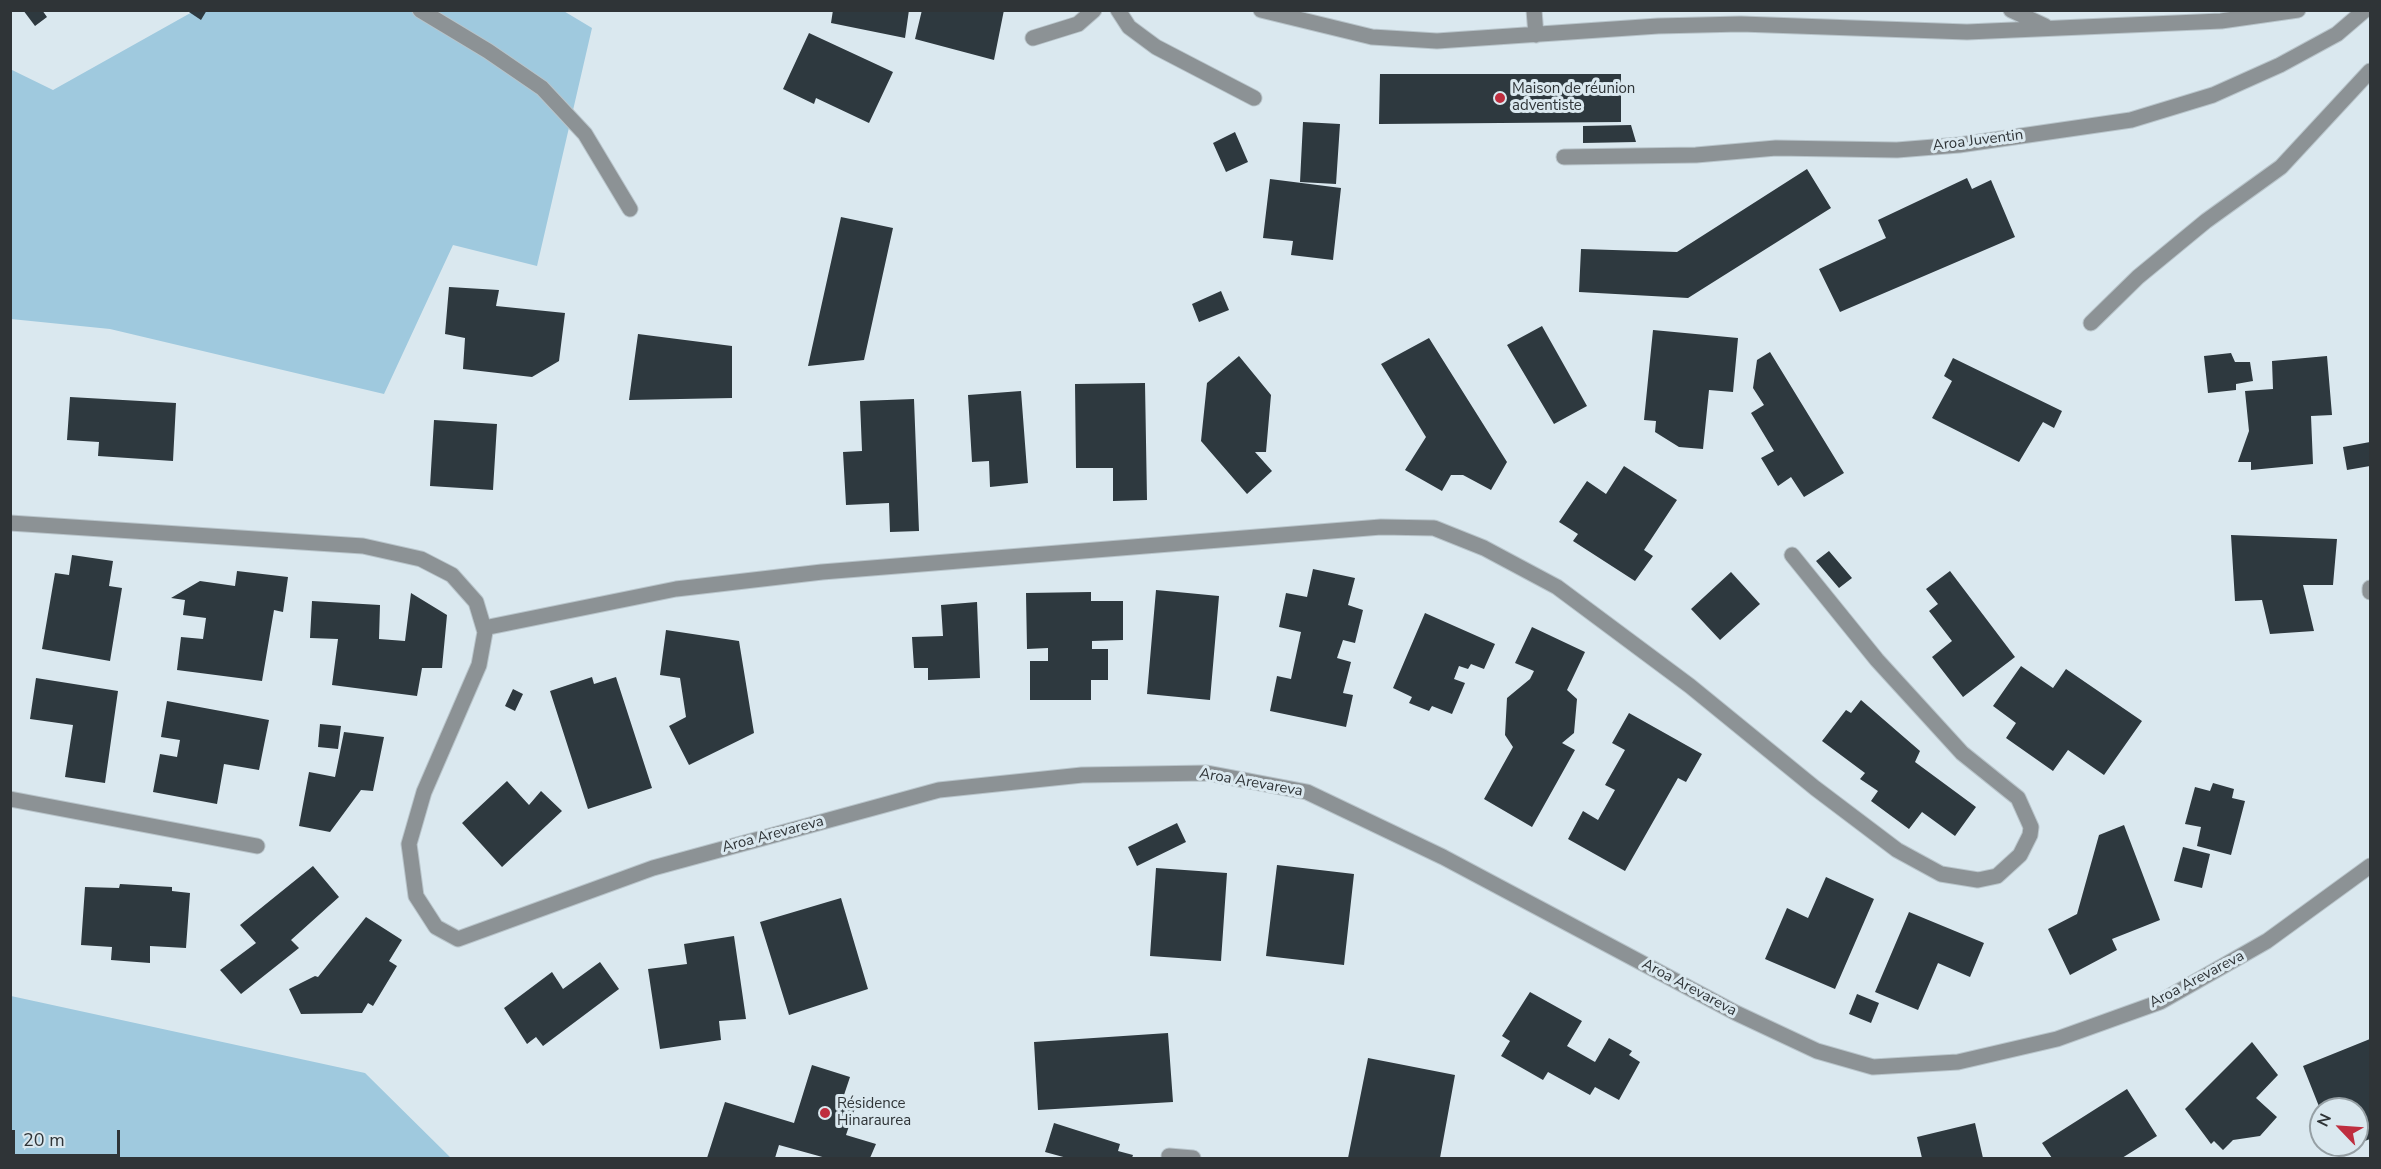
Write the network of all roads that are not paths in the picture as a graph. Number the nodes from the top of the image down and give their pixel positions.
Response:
1 (420, 10) edge
2 (1094, 10) edge
3 (1118, 10) edge
4 (1261, 10) edge
5 (1534, 10) edge
6 (2011, 10) edge
7 (2199, 10) edge
8 (2298, 10) edge
9 (2365, 10) edge
10 (2221, 21) junction
11 (2047, 28) junction
12 (1536, 35) junction
13 (1033, 38) dead end
14 (2370, 71) edge
15 (1254, 98) dead end
16 (1564, 157) dead end
17 (630, 208) dead end
18 (2091, 323) dead end
19 (10, 523) edge
20 (1792, 555) dead end
21 (484, 628) junction
22 (10, 799) edge
23 (257, 846) dead end
24 (2370, 866) edge
25 (1169, 1156) dead end
26 (1193, 1158) edge

1 - 17 street
2 - 13 street
3 - 15 street
4 - 12 street
5 - 12 street
6 - 11 street
7 - 10 street
8 - 10 street
9 - 16 street, Aroa Juventin
10 - 11 street
11 - 12 street
14 - 18 street
19 - 21 street, Aroa Arevareva
20 - 21 street
21 - 24 street, Aroa Arevareva
22 - 23 street
25 - 26 street

